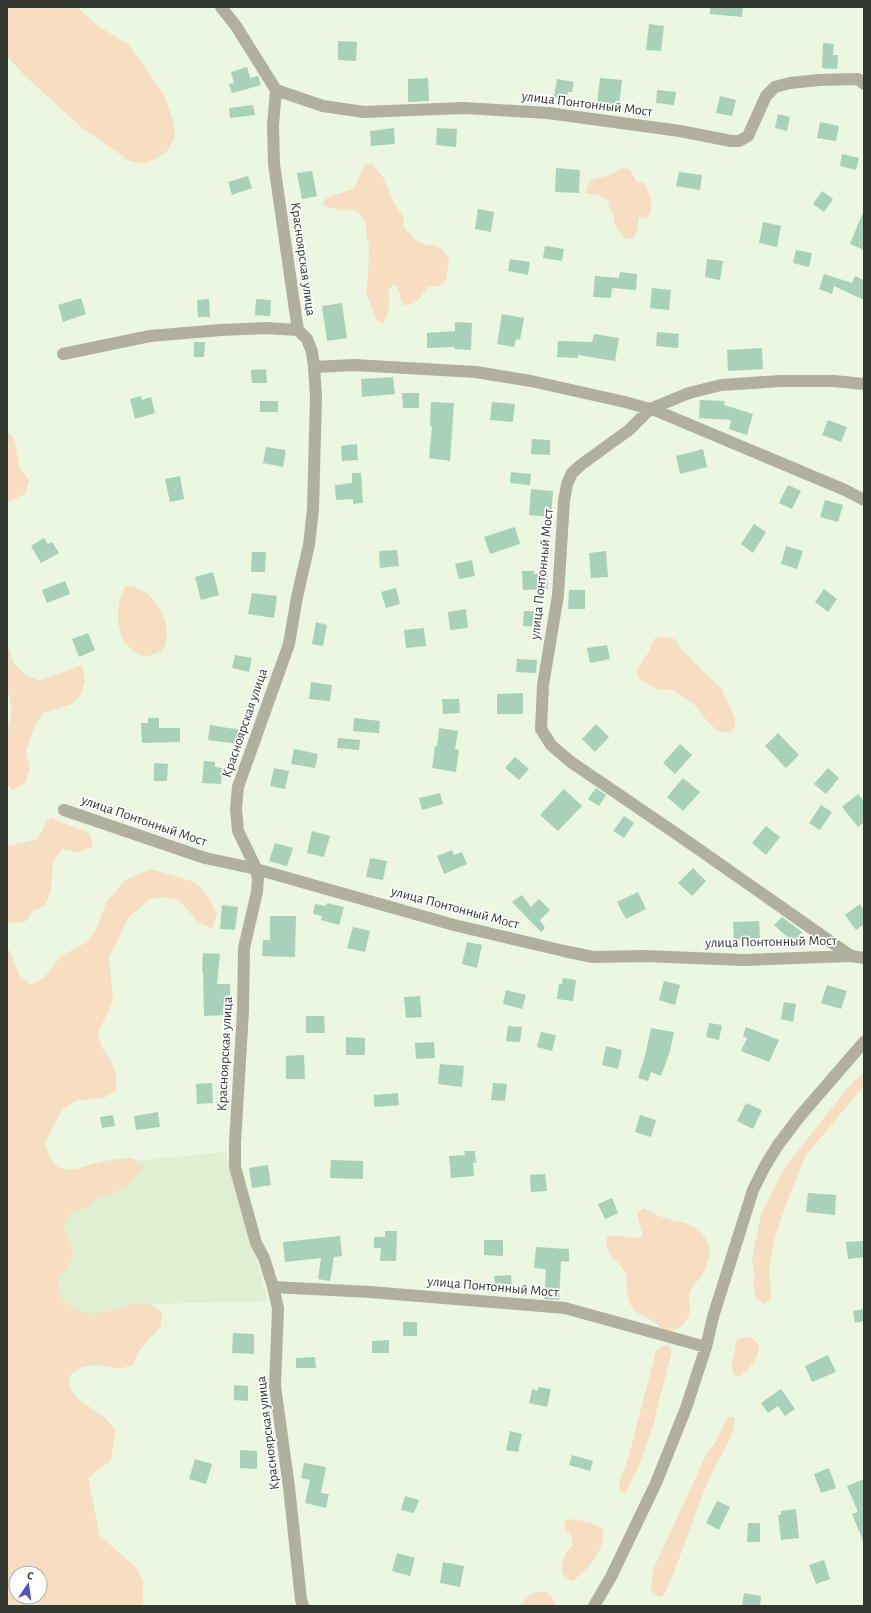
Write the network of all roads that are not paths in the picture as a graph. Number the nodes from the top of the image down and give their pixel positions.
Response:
1 (221, 7) edge
2 (864, 84) edge
3 (276, 90) junction
4 (298, 330) junction
5 (63, 354) dead end
6 (314, 367) junction
7 (864, 384) edge
8 (650, 409) junction
9 (864, 500) edge
10 (64, 810) dead end
11 (256, 869) junction
12 (851, 956) junction
13 (864, 958) edge
14 (864, 1042) edge
15 (273, 1287) junction
16 (706, 1347) junction
17 (302, 1606) edge
18 (594, 1606) edge

1 - 3 street
2 - 3 street, улица Понтонный Мост
3 - 4 street, Красноярская улица
4 - 5 street
4 - 6 street, Красноярская улица
6 - 8 street
6 - 11 street, Красноярская улица
7 - 8 street, улица Понтонный Мост
8 - 9 street
8 - 12 street, улица Понтонный Мост
10 - 11 street, улица Понтонный Мост
11 - 12 street, улица Понтонный Мост
11 - 15 street, Красноярская улица
12 - 13 street, улица Понтонный Мост
14 - 16 street
15 - 16 street, улица Понтонный Мост
15 - 17 street, Красноярская улица
16 - 18 street

